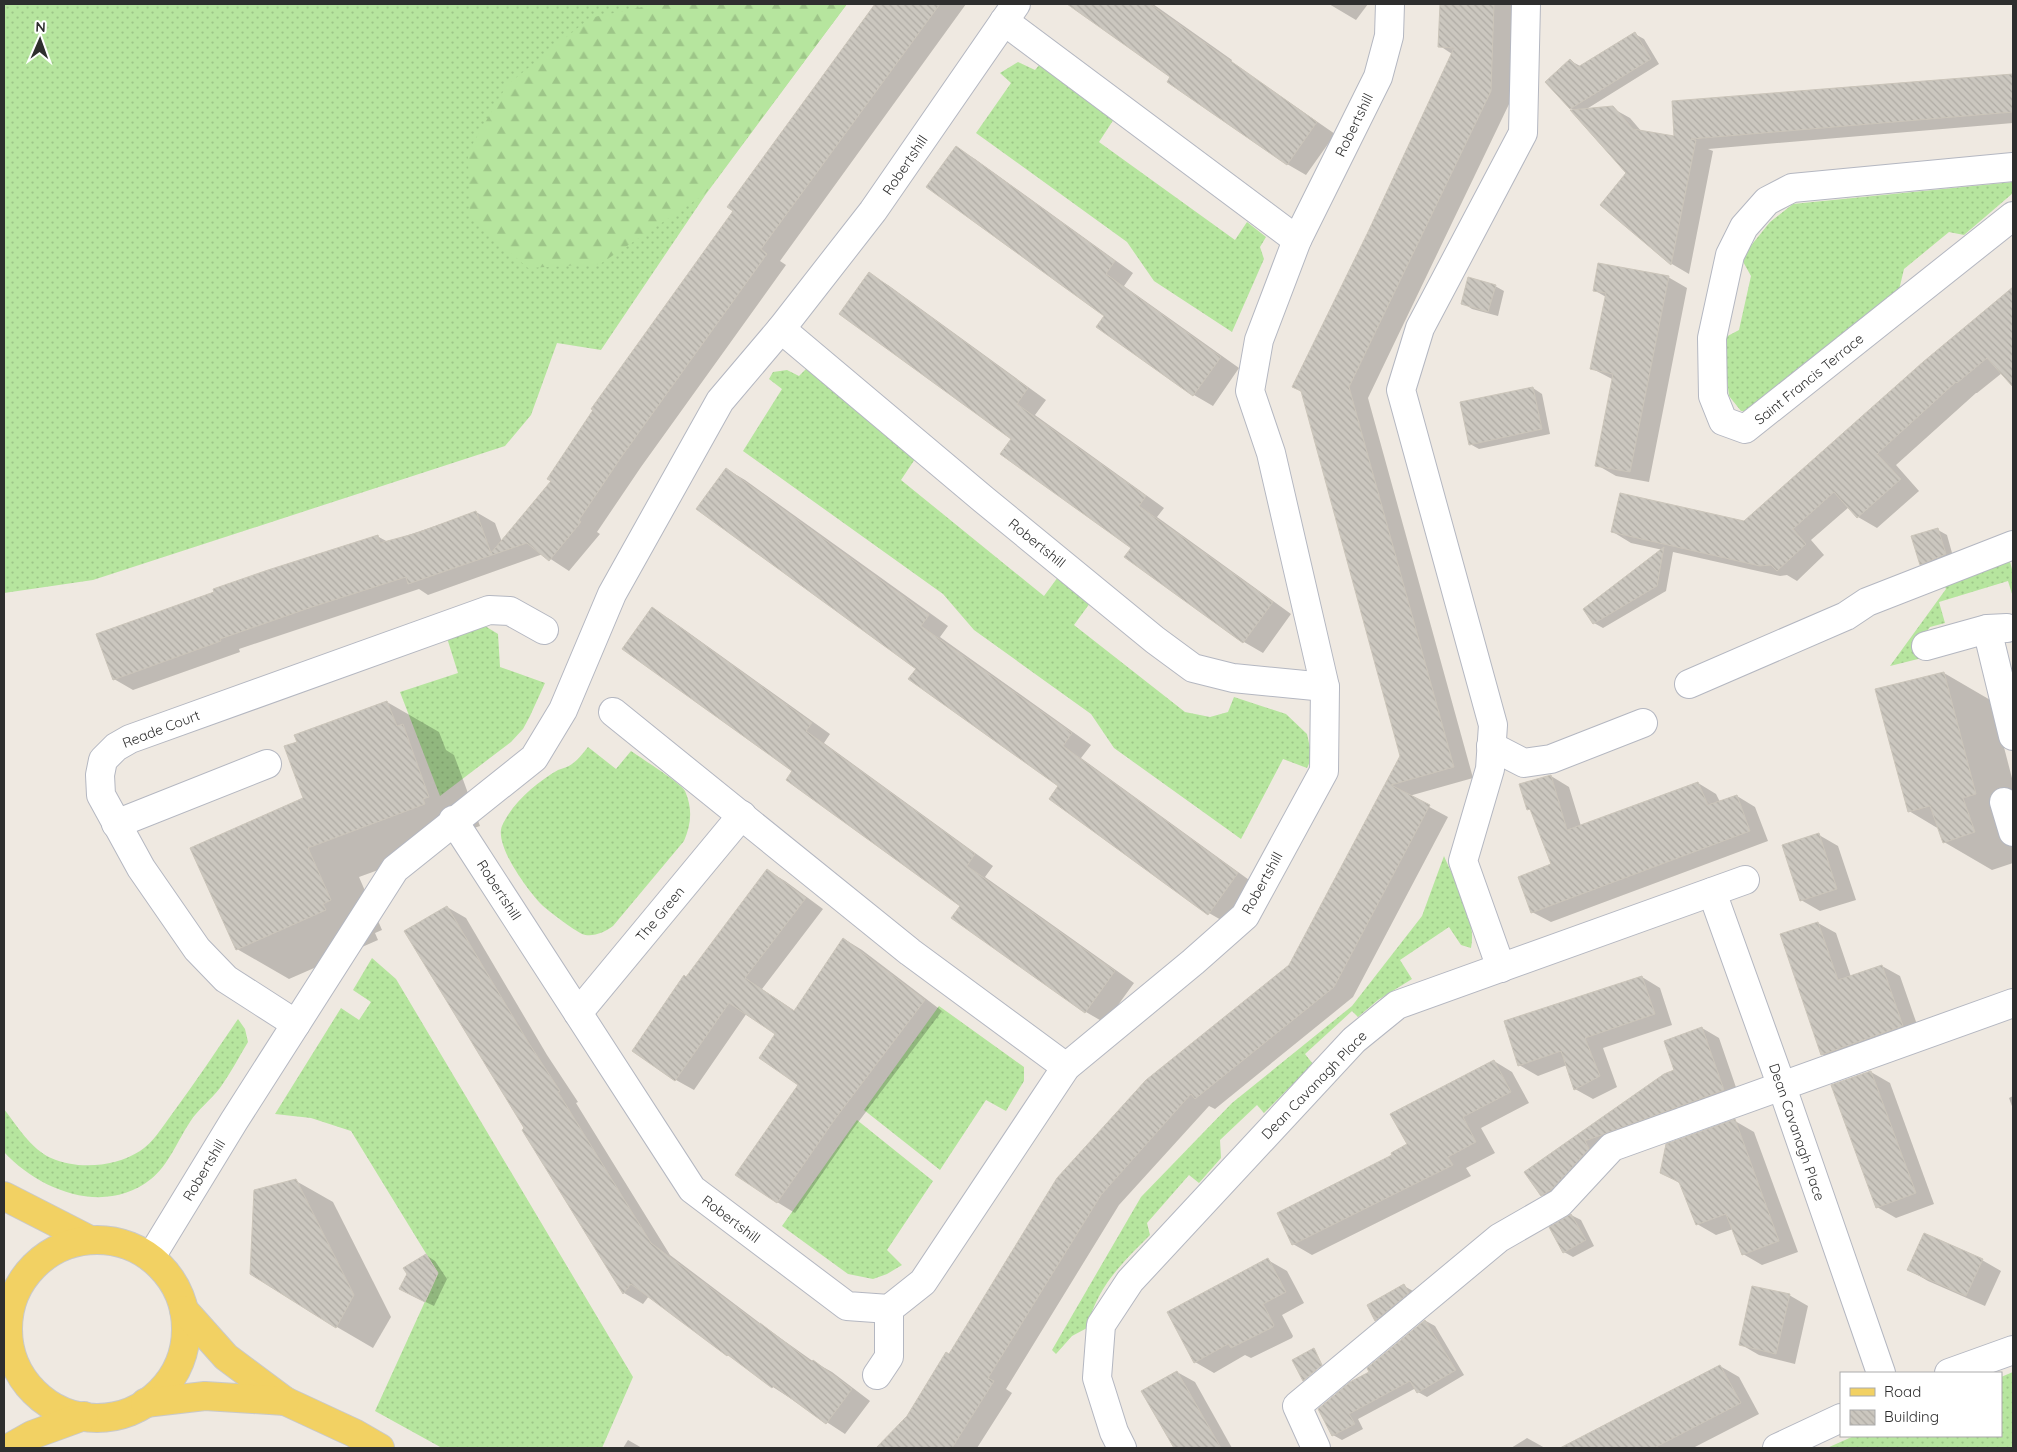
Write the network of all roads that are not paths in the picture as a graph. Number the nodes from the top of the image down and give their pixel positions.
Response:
1 (1390, 4) edge
2 (1526, 4) edge
3 (1010, 12) edge
4 (2013, 167) edge
5 (2013, 216) edge
6 (1297, 240) junction
7 (781, 329) junction
8 (2013, 545) edge
9 (544, 630) dead end
10 (1926, 646) dead end
11 (1689, 684) dead end
12 (1326, 687) junction
13 (613, 712) dead end
14 (1643, 723) dead end
15 (2013, 736) edge
16 (1491, 746) junction
17 (267, 764) dead end
18 (2004, 802) dead end
19 (742, 815) junction
20 (453, 820) junction
21 (116, 824) junction
22 (2013, 832) edge
23 (1745, 880) dead end
24 (1712, 892) junction
25 (1501, 968) junction
26 (2013, 1004) edge
27 (578, 1014) junction
28 (296, 1024) junction
29 (1066, 1067) junction
30 (1782, 1087) junction
31 (4, 1196) edge
32 (90, 1240) junction
33 (150, 1257) junction
34 (4, 1272) edge
35 (12, 1304) junction
36 (889, 1309) junction
37 (184, 1310) junction
38 (2013, 1350) edge
39 (7, 1352) edge
40 (1881, 1372) edge
41 (1952, 1372) edge
42 (877, 1375) dead end
43 (285, 1401) junction
44 (145, 1403) junction
45 (84, 1416) junction
46 (1840, 1418) edge
47 (21, 1442) edge
48 (380, 1448) edge
49 (1122, 1448) edge
50 (1316, 1448) edge
51 (1777, 1448) edge

1 - 6 street, Robertshill
2 - 16 street
3 - 6 street, Robertshill
3 - 7 street, Robertshill
4 - 5 street, Saint Francis Terrace
6 - 12 street, Robertshill
7 - 12 street, Robertshill
7 - 20 street, Robertshill
8 - 11 street
9 - 21 street, Reade Court
10 - 15 street
12 - 29 street, Robertshill
13 - 19 street
14 - 16 street
16 - 25 street
17 - 21 street
18 - 22 street
19 - 27 street, The Green
19 - 29 street
20 - 27 street, Robertshill
20 - 28 street, Robertshill
21 - 28 street, Reade Court
23 - 24 street, Dean Cavanagh Place
24 - 25 street, Dean Cavanagh Place
24 - 30 street, Dean Cavanagh Place
25 - 49 street, Dean Cavanagh Place
26 - 30 street
27 - 36 street, Robertshill
28 - 33 street, Robertshill
29 - 36 street, Robertshill
30 - 40 street, Dean Cavanagh Place
30 - 50 street
31 - 32 main road
32 - 33 main road
32 - 35 main road
33 - 37 main road
34 - 35 main road
35 - 39 main road
36 - 42 street
37 - 43 main road
37 - 44 main road
38 - 41 street
39 - 45 main road
43 - 44 main road
43 - 48 main road
44 - 45 main road
45 - 47 main road
46 - 51 street

